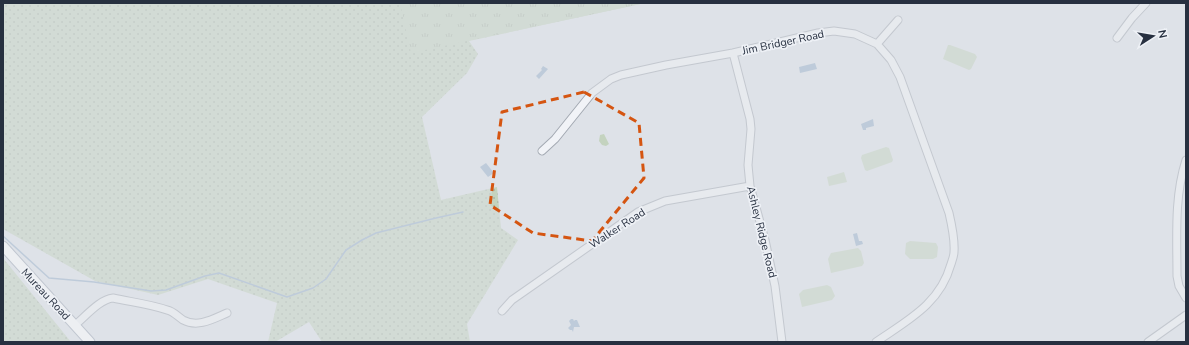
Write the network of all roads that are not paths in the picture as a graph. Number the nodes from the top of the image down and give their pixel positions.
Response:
1 (1146, 3) edge
2 (898, 20) dead end
3 (1117, 38) dead end
4 (877, 44) junction
5 (733, 53) junction
6 (542, 151) dead end
7 (1186, 160) edge
8 (750, 186) junction
9 (3, 246) edge
10 (1186, 298) edge
11 (502, 311) dead end
12 (227, 312) dead end
13 (1186, 316) edge
14 (75, 325) junction
15 (90, 342) edge
16 (782, 342) edge
17 (876, 342) edge
18 (1148, 342) edge

1 - 3 street
2 - 4 street
4 - 5 street, Jim Bridger Road
4 - 17 street, Jim Bridger Road
5 - 6 street, Jim Bridger Road
5 - 8 street, Ashley Ridge Road
7 - 10 street
8 - 11 street, Walker Road
8 - 16 street, Ashley Ridge Road
9 - 14 main road, Mureau Road
12 - 14 street
13 - 18 street
14 - 15 main road, Mureau Road

